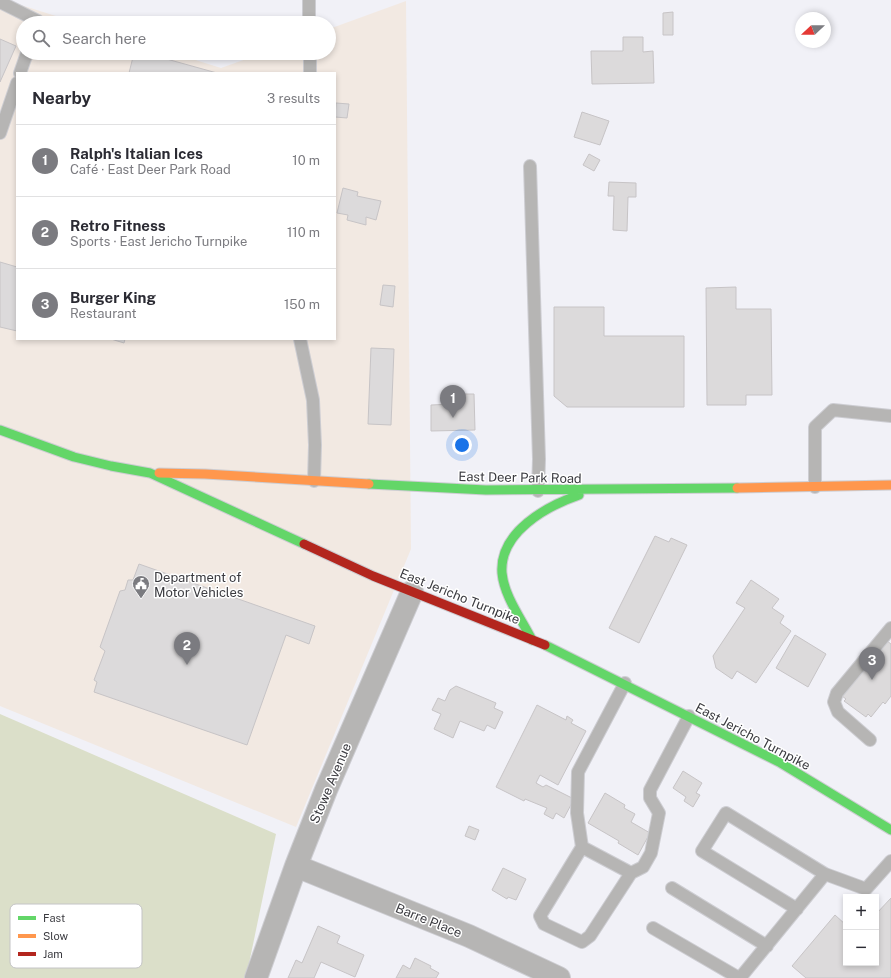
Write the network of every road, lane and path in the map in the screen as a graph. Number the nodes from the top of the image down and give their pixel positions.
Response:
1 (309, 0) edge
2 (0, 2) edge
3 (28, 16) edge
4 (309, 16) edge
5 (25, 60) edge
6 (310, 60) edge
7 (20, 72) edge
8 (310, 72) edge
9 (16, 86) edge
10 (0, 133) edge
11 (530, 166) dead end
12 (300, 340) edge
13 (891, 416) edge
14 (0, 430) edge
15 (150, 473) junction
16 (314, 482) junction
17 (891, 485) edge
18 (815, 487) junction
19 (589, 490) junction
20 (538, 491) junction
21 (412, 592) junction
22 (891, 628) edge
23 (532, 640) junction
24 (625, 683) junction
25 (689, 716) junction
26 (870, 740) dead end
27 (889, 826) edge
28 (582, 847) junction
29 (891, 861) edge
30 (296, 866) junction
31 (631, 873) junction
32 (825, 874) junction
33 (672, 888) dead end
34 (797, 909) junction
35 (653, 928) dead end
36 (767, 946) junction
37 (256, 978) edge
38 (559, 978) edge
39 (740, 978) edge

1 - 4 lane
2 - 3 lane
5 - 7 lane
6 - 8 lane
9 - 10 lane
11 - 20 lane
12 - 16 lane
13 - 18 lane
14 - 15 main road, East Jericho Turnpike
15 - 16 main road, East Deer Park Road
15 - 21 main road, East Jericho Turnpike
16 - 20 main road, East Deer Park Road
17 - 18 main road, East Deer Park Road
18 - 19 main road, East Deer Park Road
19 - 20 main road, East Deer Park Road
19 - 23 main road
21 - 23 main road, East Jericho Turnpike
21 - 30 street, Stowe Avenue
22 - 26 lane
23 - 24 main road, East Jericho Turnpike
24 - 25 main road, East Jericho Turnpike
24 - 28 lane
25 - 27 main road, East Jericho Turnpike
25 - 31 lane
28 - 31 lane
28 - 31 lane
29 - 32 lane
30 - 37 street, Stowe Avenue
30 - 38 street, Barre Place
32 - 34 lane
32 - 34 lane
33 - 36 lane
34 - 36 lane
35 - 39 lane
36 - 39 lane

